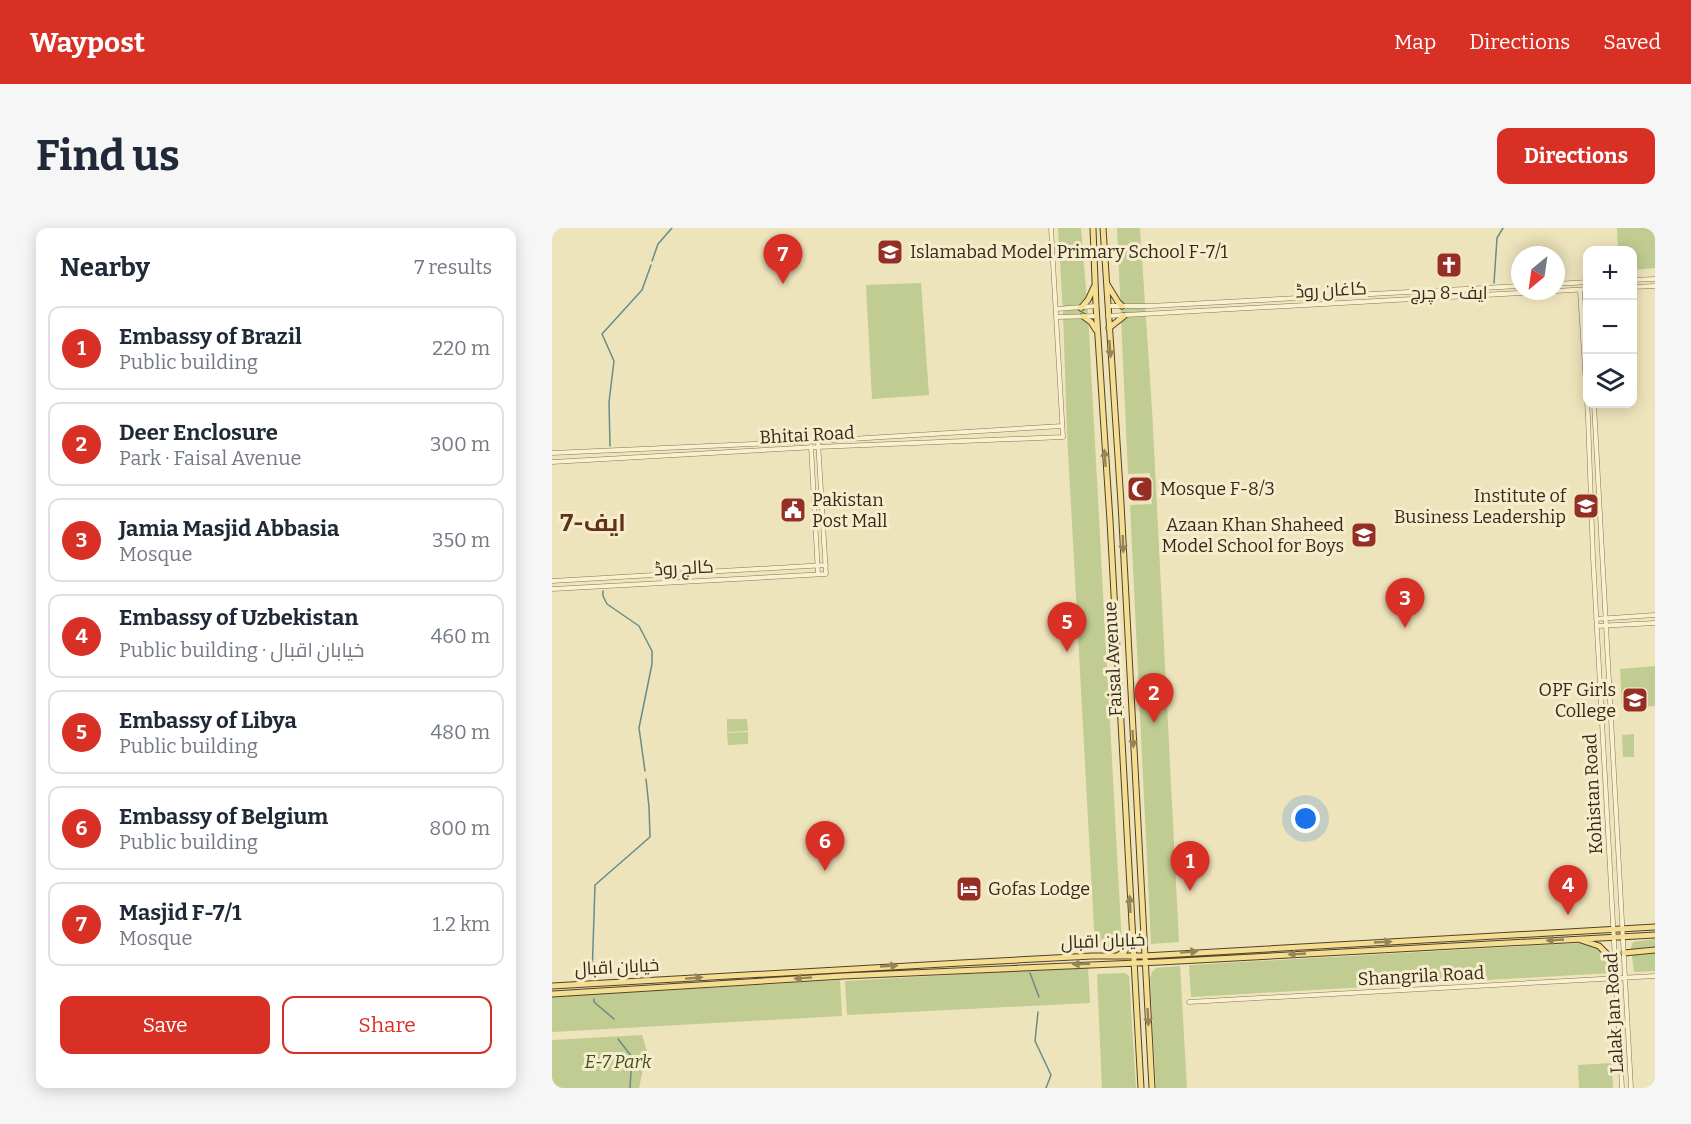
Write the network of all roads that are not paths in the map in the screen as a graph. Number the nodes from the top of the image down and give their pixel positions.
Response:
1 (1051, 228) edge
2 (1093, 228) edge
3 (1103, 228) edge
4 (1103, 239) junction
5 (1094, 240) junction
6 (1655, 279) edge
7 (1637, 280) edge
8 (1583, 282) edge
9 (1107, 283) junction
10 (1565, 283) edge
11 (1095, 285) junction
12 (1511, 286) edge
13 (1655, 286) edge
14 (1637, 287) edge
15 (1580, 290) junction
16 (1583, 290) edge
17 (1565, 291) edge
18 (1511, 294) edge
19 (1096, 306) junction
20 (1108, 306) junction
21 (1122, 306) junction
22 (1081, 308) junction
23 (1056, 309) junction
24 (1083, 316) junction
25 (1097, 316) junction
26 (1108, 316) junction
27 (1124, 316) junction
28 (1057, 317) junction
29 (1109, 329) junction
30 (1098, 335) junction
31 (1594, 408) edge
32 (1062, 426) junction
33 (810, 441) junction
34 (818, 441) junction
35 (764, 443) junction
36 (817, 447) junction
37 (641, 448) junction
38 (811, 448) junction
39 (764, 451) junction
40 (552, 453) edge
41 (642, 457) junction
42 (552, 462) edge
43 (1121, 503) junction
44 (1108, 504) junction
45 (1122, 520) junction
46 (1110, 521) junction
47 (1593, 557) junction
48 (1602, 557) junction
49 (826, 565) junction
50 (817, 566) junction
51 (1594, 572) junction
52 (1603, 572) junction
53 (818, 574) junction
54 (552, 581) edge
55 (552, 589) edge
56 (1655, 615) edge
57 (1606, 618) junction
58 (1596, 619) junction
59 (1655, 623) edge
60 (1597, 626) junction
61 (1606, 626) junction
62 (1655, 927) edge
63 (1623, 928) junction
64 (1614, 929) junction
65 (1131, 930) junction
66 (1143, 931) junction
67 (1655, 935) edge
68 (1614, 936) junction
69 (1623, 936) junction
70 (1577, 939) junction
71 (1655, 950) edge
72 (1624, 953) junction
73 (1160, 954) junction
74 (1113, 956) junction
75 (1133, 956) junction
76 (1144, 956) junction
77 (1160, 962) junction
78 (1113, 963) junction
79 (1134, 963) junction
80 (1145, 963) junction
81 (1616, 963) junction
82 (1655, 976) edge
83 (1625, 977) junction
84 (1617, 978) junction
85 (1146, 979) junction
86 (1134, 981) junction
87 (552, 986) edge
88 (552, 994) edge
89 (1189, 1002) dead end
90 (1141, 1088) edge
91 (1152, 1088) edge
92 (1622, 1088) edge
93 (1631, 1088) edge

1 - 23 street
2 - 5 main road, Faisal Avenue
3 - 4 main road, Faisal Avenue
4 - 5 main road
4 - 9 main road, Faisal Avenue
5 - 11 main road, Faisal Avenue
6 - 7 street
8 - 10 street
9 - 20 main road, Faisal Avenue
9 - 21 main road
11 - 19 main road, Faisal Avenue
11 - 22 main road
12 - 21 street, کاغان روڈ
13 - 14 street
15 - 16 street, کاغان روڈ
15 - 17 street, کاغان روڈ
15 - 47 street, Kohistan Road
18 - 27 street, کاغان روڈ
19 - 22 street
19 - 25 main road, Faisal Avenue
20 - 21 street, کاغان روڈ
20 - 26 main road, Faisal Avenue
22 - 23 street
23 - 28 street
24 - 25 street
24 - 28 street
24 - 30 main road
25 - 30 main road, Faisal Avenue
26 - 27 street, کاغان روڈ
26 - 29 main road, Faisal Avenue
27 - 29 main road
28 - 32 street
29 -> 43 main road, Faisal Avenue
44 -> 30 main road, Faisal Avenue
31 - 48 street, Kohistan Road
32 - 34 street, Bhitai Road
32 - 36 street, Bhitai Road
33 - 34 street, Bhitai Road
33 - 35 street, Bhitai Road
33 - 38 street
34 - 36 street
35 - 37 street, Bhitai Road
35 - 39 street
36 - 38 street, Bhitai Road
36 - 49 street
37 - 40 street, Bhitai Road
37 - 41 street
38 - 39 street, Bhitai Road
38 - 50 street
39 - 41 street, Bhitai Road
41 - 42 street, Bhitai Road
43 - 44 main road
43 - 45 main road, Faisal Avenue
44 - 46 main road, Faisal Avenue
45 - 46 main road
45 -> 66 main road, Faisal Avenue
65 -> 46 main road, Faisal Avenue
47 - 48 street
47 - 51 street, Kohistan Road
48 - 52 street, Kohistan Road
49 - 50 street, کالج روڈ
49 - 53 street
50 - 53 street
50 - 54 street, کالج روڈ
51 - 52 street
51 - 58 street, Kohistan Road
52 - 57 street, Kohistan Road
53 - 55 street, کالج روڈ
56 - 57 street
57 - 58 street
57 - 61 street, Kohistan Road
58 - 60 street, Kohistan Road
59 - 61 street
60 - 61 street
60 - 64 street, Kohistan Road
61 - 63 street, Kohistan Road
62 - 63 main road, خیابان اقبال
63 - 64 main road, خیابان اقبال
63 - 69 street, Kohistan Road
64 - 68 street, Kohistan Road
73 -> 64 main road, خیابان اقبال
65 - 74 main road
65 - 75 main road, Faisal Avenue
66 - 73 main road
66 - 76 main road, Faisal Avenue
67 - 69 main road, خیابان اقبال
68 - 69 main road, خیابان اقبال
68 - 70 main road, خیابان اقبال
68 - 81 street, Lalak Jan Road
69 - 72 street, Lalak Jan Road
70 -> 77 main road, خیابان اقبال
70 - 81 main road
71 - 72 main road
72 - 83 street, Lalak Jan Road
73 - 76 main road, خیابان اقبال
74 - 75 main road, خیابان اقبال
87 -> 74 main road, خیابان اقبال
75 - 76 main road, خیابان اقبال
75 - 79 main road, Faisal Avenue
76 - 80 main road, Faisal Avenue
77 - 80 main road, خیابان اقبال
77 - 85 main road
78 - 79 main road, خیابان اقبال
78 - 86 main road
78 -> 88 main road, خیابان اقبال
79 - 80 main road, خیابان اقبال
79 - 86 main road, Faisal Avenue
80 - 85 main road, Faisal Avenue
81 - 84 street, Lalak Jan Road
82 - 83 street, Shangrila Road
83 - 84 street, Shangrila Road
83 - 93 street, Lalak Jan Road
84 - 89 street, Shangrila Road
84 - 92 street, Lalak Jan Road
85 -> 91 main road, Faisal Avenue
86 - 90 main road, Faisal Avenue

